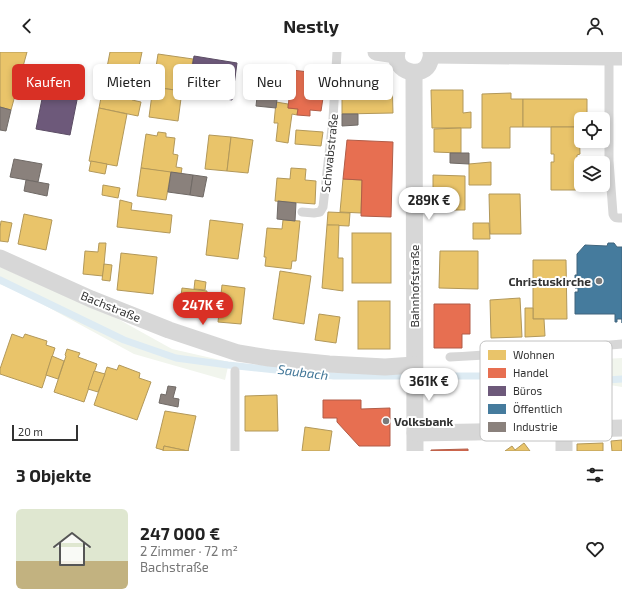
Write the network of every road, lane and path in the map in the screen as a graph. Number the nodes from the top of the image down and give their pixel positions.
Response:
1 (337, 52) edge
2 (376, 52) edge
3 (397, 53) edge
4 (431, 54) edge
5 (616, 57) edge
6 (414, 73) junction
7 (302, 212) dead end
8 (622, 218) edge
9 (0, 258) edge
10 (622, 344) edge
11 (612, 345) edge
12 (480, 356) edge
13 (450, 357) dead end
14 (414, 368) junction
15 (235, 371) dead end
16 (612, 428) edge
17 (622, 428) edge
18 (480, 432) edge
19 (415, 433) junction
20 (235, 451) edge
21 (415, 451) edge

1 - 7 lane, Schwabstraße
2 - 3 street
3 - 6 street
4 - 5 street
4 - 6 street
5 - 8 lane
6 - 14 street, Bahnhofstraße
9 - 14 street, Bachstraße
10 - 11 lane
12 - 13 lane
14 - 19 street, Bahnhofstraße
15 - 20 lane
16 - 17 street
18 - 19 street
19 - 21 street, Bahnhofstraße

